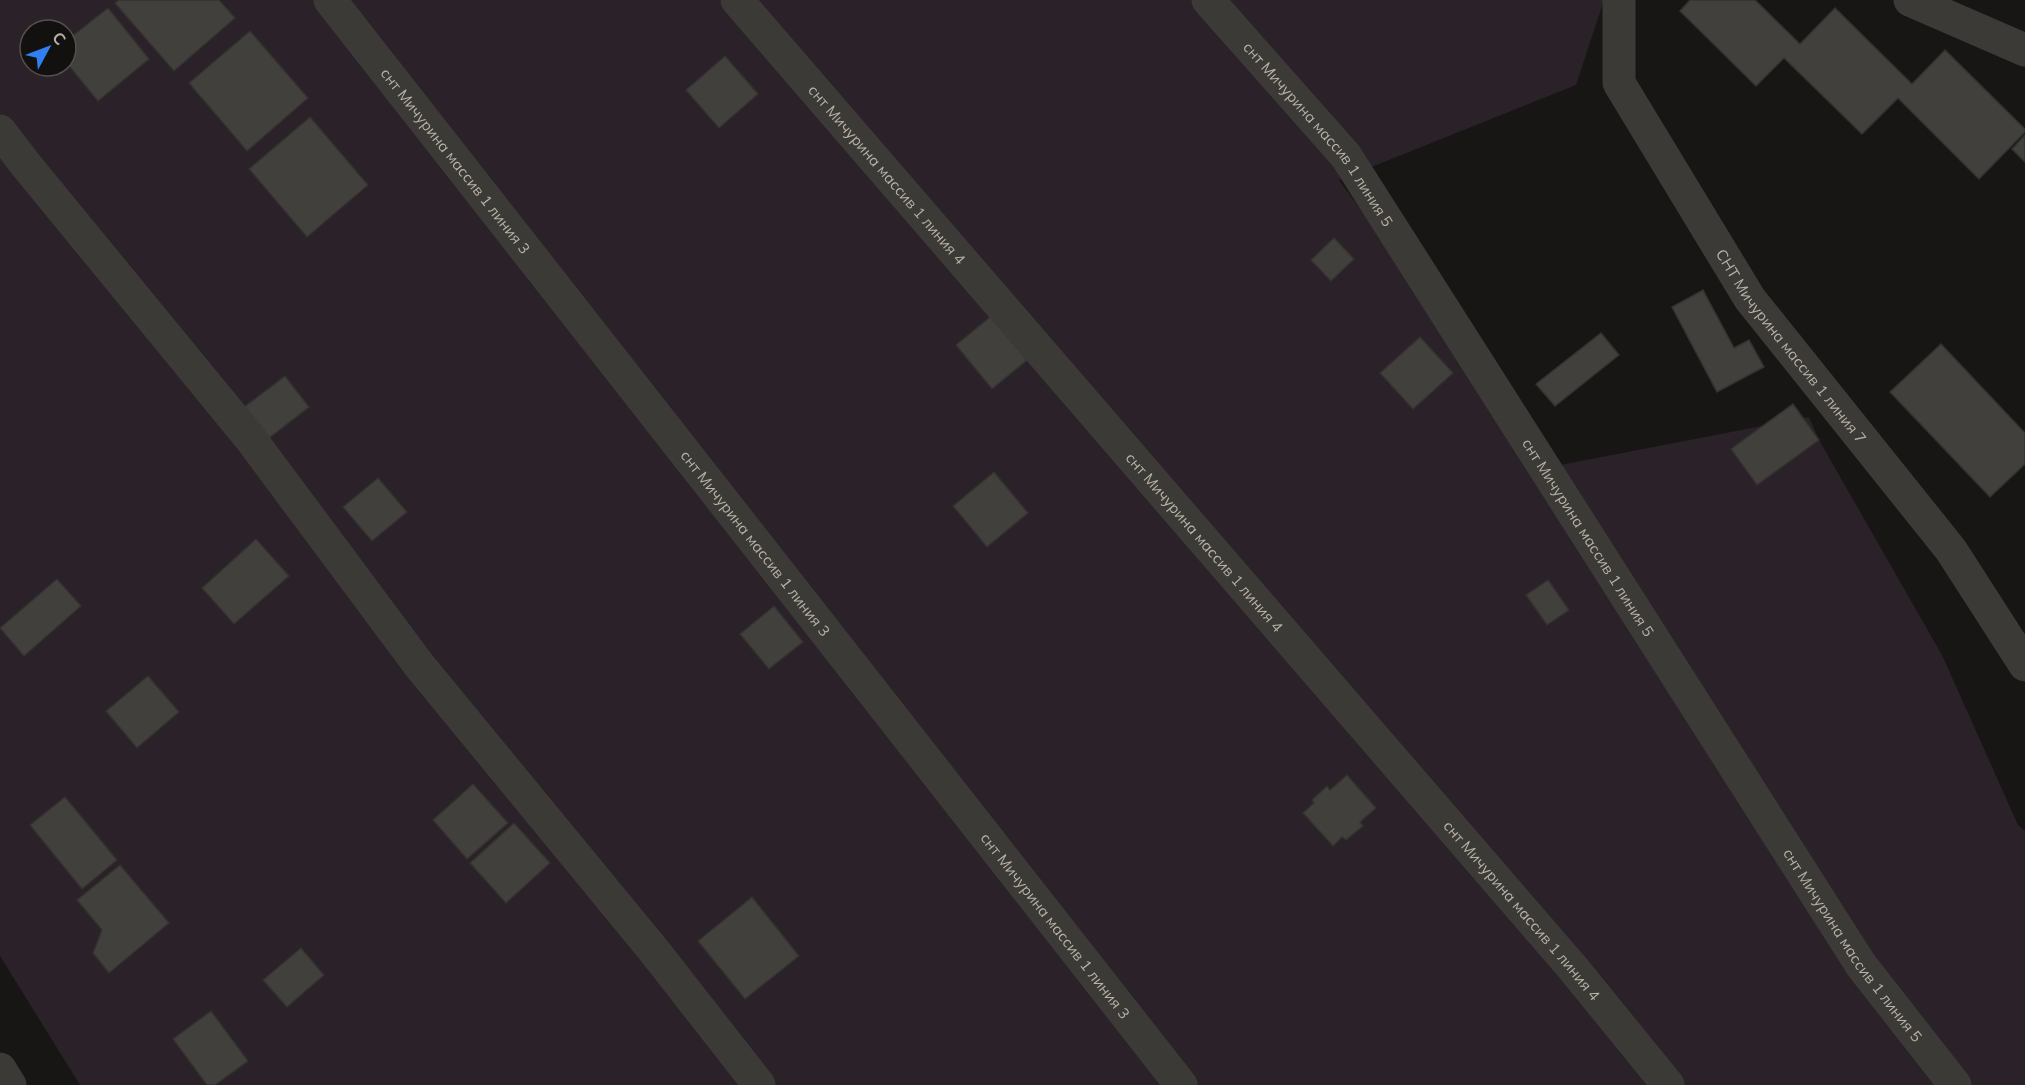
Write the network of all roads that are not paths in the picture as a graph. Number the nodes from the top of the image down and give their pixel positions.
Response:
1 (330, 0) edge
2 (737, 0) edge
3 (1208, 0) edge
4 (1619, 0) edge
5 (1910, 0) edge
6 (2025, 50) edge
7 (0, 131) edge
8 (2025, 665) edge
9 (0, 1070) edge
10 (10, 1085) edge
11 (759, 1085) edge
12 (1181, 1085) edge
13 (1668, 1085) edge
14 (1955, 1085) edge

1 - 12 street, снт Мичурина массив 1 линия 3
2 - 13 street, снт Мичурина массив 1 линия 4
3 - 14 street, снт Мичурина массив 1 линия 5
4 - 8 street, СНТ Мичурина массив 1 линия 7
5 - 6 street
7 - 11 street
9 - 10 street

